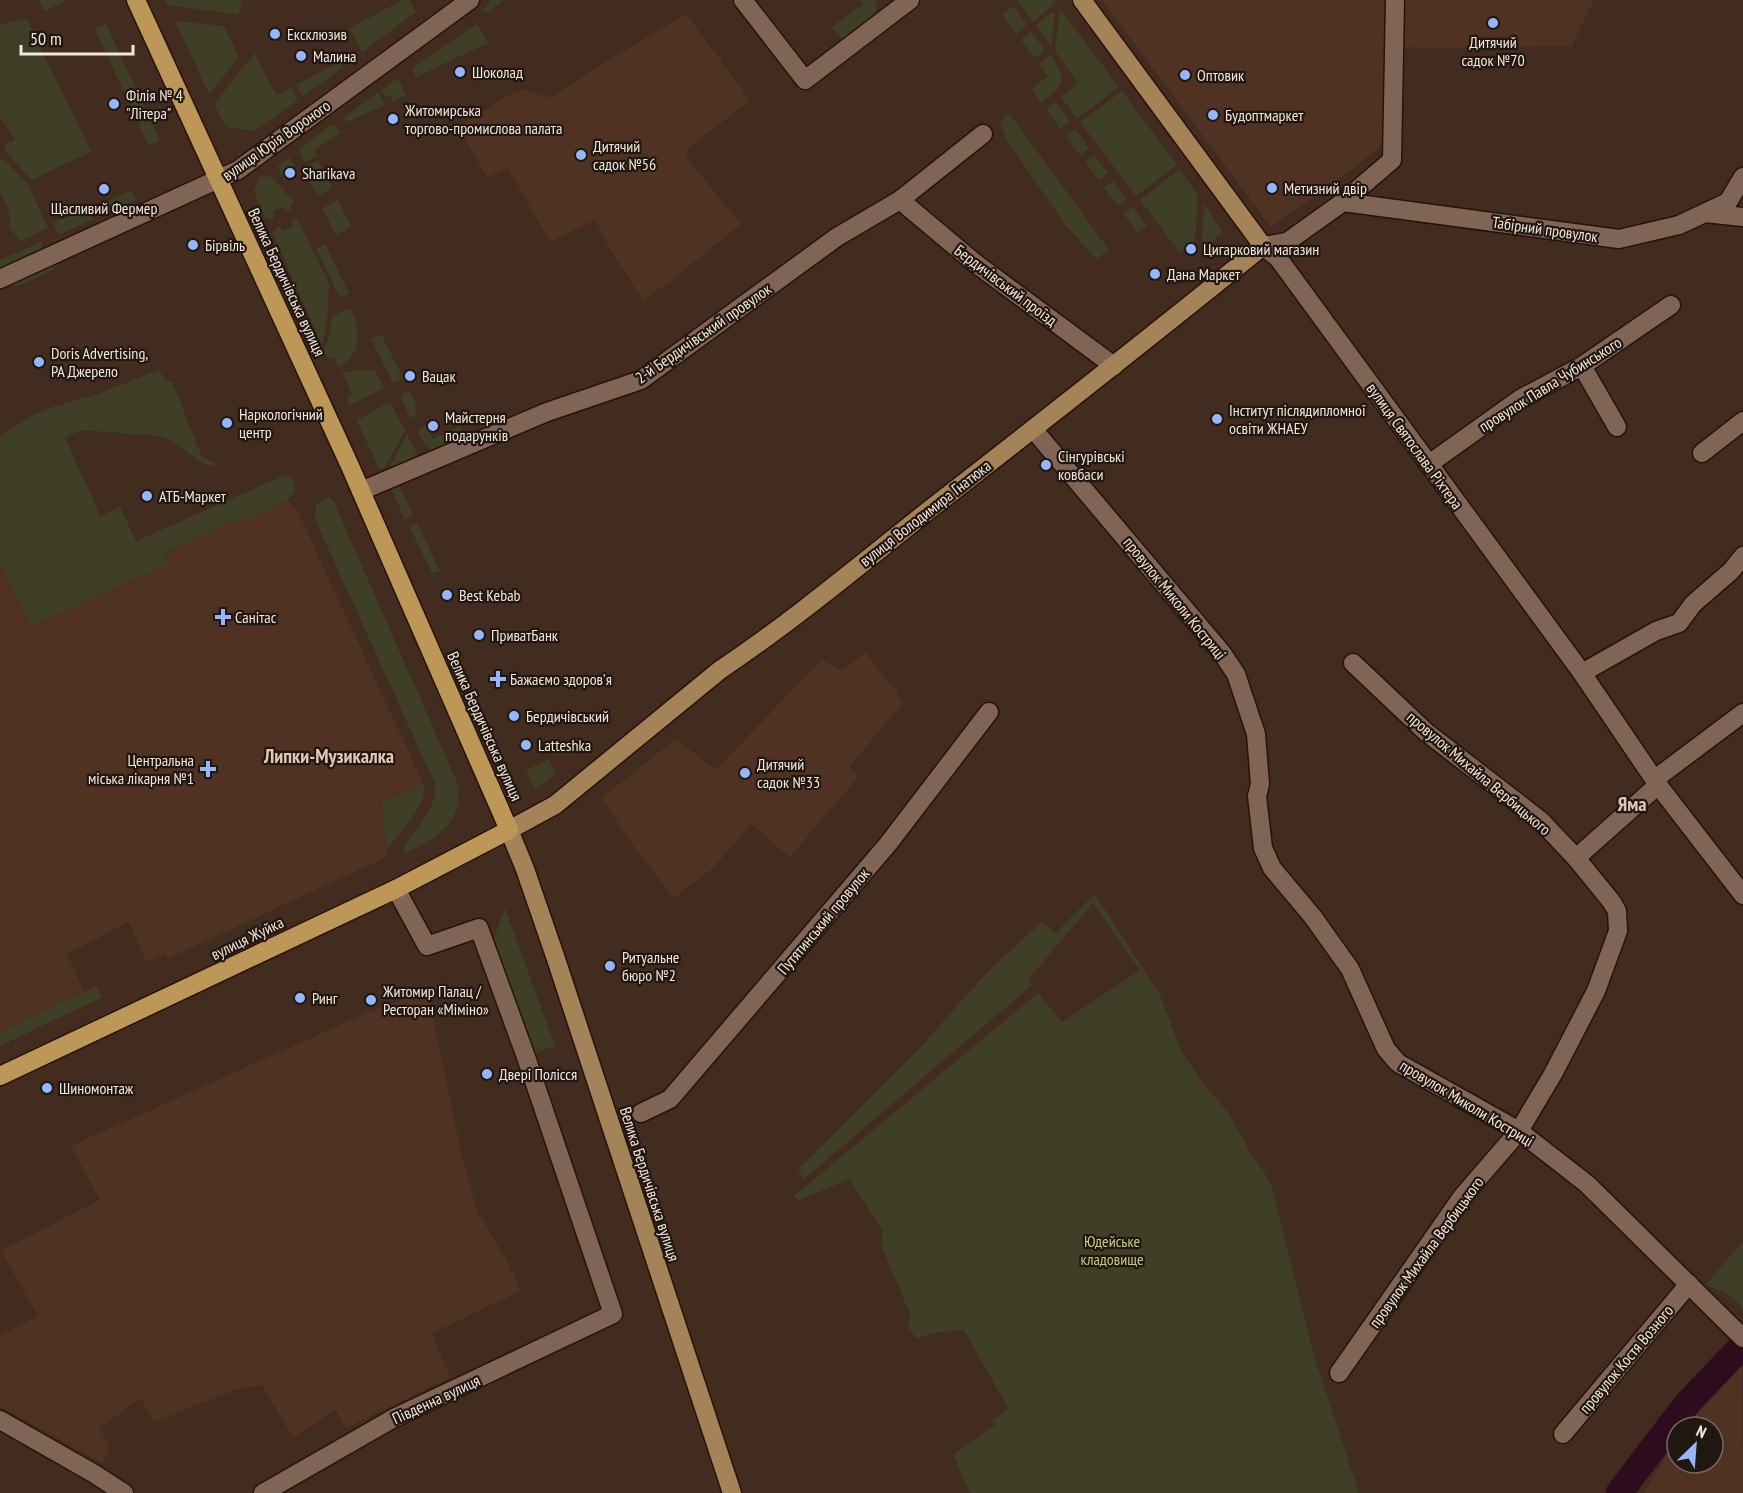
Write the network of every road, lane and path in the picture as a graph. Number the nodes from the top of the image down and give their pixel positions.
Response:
1 (126, 0) edge
2 (136, 0) edge
3 (470, 0) edge
4 (743, 0) edge
5 (910, 0) edge
6 (1082, 0) edge
7 (1395, 0) edge
8 (983, 134) dead end
9 (1743, 177) edge
10 (215, 182) junction
11 (900, 200) junction
12 (1343, 202) junction
13 (1705, 213) junction
14 (1743, 217) edge
15 (1263, 246) junction
16 (0, 279) edge
17 (1671, 305) dead end
18 (1114, 366) junction
19 (1582, 366) junction
20 (1743, 421) edge
21 (1617, 427) dead end
22 (1033, 429) junction
23 (1702, 453) dead end
24 (1429, 464) junction
25 (360, 491) junction
26 (1743, 556) edge
27 (1353, 663) dead end
28 (1582, 673) junction
29 (989, 712) dead end
30 (1743, 713) edge
31 (1656, 782) junction
32 (503, 833) junction
33 (1576, 858) junction
34 (396, 889) junction
35 (1743, 896) edge
36 (0, 1076) edge
37 (641, 1113) dead end
38 (1519, 1131) junction
39 (1689, 1284) junction
40 (1743, 1338) edge
41 (1340, 1374) dead end
42 (0, 1420) edge
43 (1563, 1434) dead end
44 (124, 1493) edge
45 (263, 1493) edge
46 (722, 1493) edge
47 (732, 1493) edge

1 - 10 highway, Велика Бердичівська вулиця
2 - 10 highway, Велика Бердичівська вулиця
3 - 10 street, вулиця Юрія Вороного
4 - 5 street
6 - 15 main road, вулиця Святослава Ріхтера
7 - 12 street, вулиця Володимира Гнатюка
8 - 11 street, 2-й Бердичівський провулок
9 - 13 street, Табірний провулок
10 - 16 street, вулиця Юрія Вороного
10 - 25 highway, Велика Бердичівська вулиця
10 - 32 highway, Велика Бердичівська вулиця
11 - 18 street, Бердичівський проїзд
11 - 25 street, 2-й Бердичівський провулок
12 - 13 street, Табірний провулок
12 - 15 street, вулиця Володимира Гнатюка
13 - 14 street
15 - 18 main road, вулиця Володимира Гнатюка
15 - 24 street, вулиця Святослава Ріхтера
17 - 19 street, провулок Павла Чубинського
18 - 22 main road, вулиця Володимира Гнатюка
19 - 21 street
19 - 24 street, провулок Павла Чубинського
20 - 23 street
22 - 32 main road, вулиця Володимира Гнатюка
22 - 38 street, провулок Миколи Костриці
24 - 28 street, вулиця Святослава Ріхтера
25 - 32 highway, Велика Бердичівська вулиця
26 - 28 street
27 - 33 street, провулок Михайла Вербицького
28 - 31 street, вулиця Святослава Ріхтера
29 - 37 street, Путятинський провулок
30 - 31 street
31 - 33 street
31 - 35 street, вулиця Святослава Ріхтера
32 - 34 highway, вулиця Жуйка
32 - 46 main road, Велика Бердичівська вулиця
32 - 47 main road, Велика Бердичівська вулиця
33 - 38 street, провулок Михайла Вербицького
34 - 36 highway, вулиця Жуйка
34 - 45 street, Південна вулиця
38 - 39 street, провулок Миколи Костриці
38 - 41 street, провулок Михайла Вербицького
39 - 40 street, провулок Миколи Костриці
39 - 43 street, провулок Костя Возного
42 - 44 street

